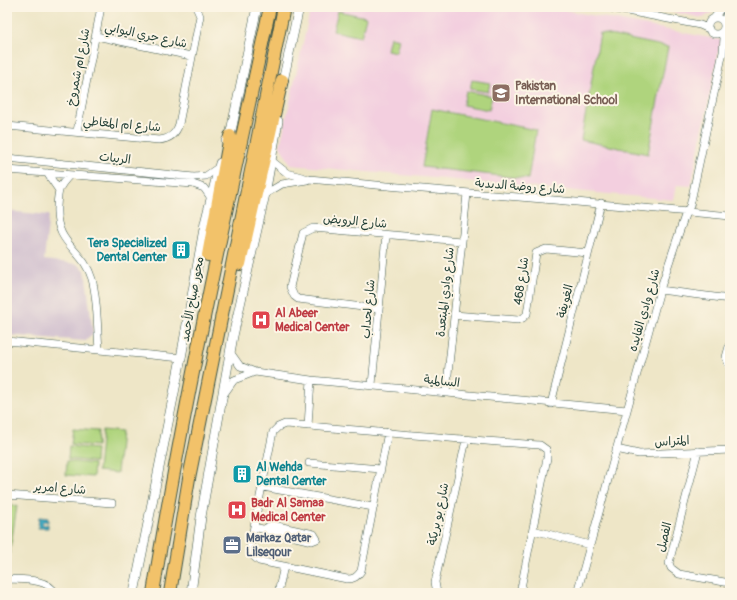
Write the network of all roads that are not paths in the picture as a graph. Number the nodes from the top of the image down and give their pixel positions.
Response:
1 (101, 7) edge
2 (196, 7) edge
3 (257, 7) edge
4 (270, 7) edge
5 (284, 7) edge
6 (299, 7) edge
7 (606, 7) edge
8 (722, 7) edge
9 (728, 7) edge
10 (711, 23) junction
11 (724, 24) junction
12 (722, 32) junction
13 (96, 36) junction
14 (191, 56) junction
15 (282, 80) junction
16 (7, 126) edge
17 (77, 131) junction
18 (230, 136) junction
19 (7, 158) edge
20 (272, 161) junction
21 (219, 167) junction
22 (7, 170) edge
23 (47, 173) junction
24 (70, 175) junction
25 (309, 179) junction
26 (58, 188) junction
27 (265, 194) junction
28 (467, 194) junction
29 (211, 198) junction
30 (601, 203) junction
31 (686, 212) junction
32 (730, 216) edge
33 (386, 235) junction
34 (461, 241) junction
35 (588, 253) junction
36 (660, 290) junction
37 (730, 299) edge
38 (379, 309) junction
39 (454, 315) junction
40 (218, 331) junction
41 (7, 341) edge
42 (730, 343) edge
43 (99, 349) junction
44 (230, 352) junction
45 (181, 358) junction
46 (730, 368) edge
47 (192, 371) junction
48 (255, 372) junction
49 (311, 380) junction
50 (372, 385) junction
51 (446, 392) junction
52 (222, 397) junction
53 (551, 404) junction
54 (627, 410) junction
55 (308, 426) junction
56 (388, 432) junction
57 (466, 440) junction
58 (616, 449) junction
59 (730, 450) edge
60 (698, 451) junction
61 (309, 462) dead end
62 (381, 469) junction
63 (263, 487) junction
64 (7, 495) edge
65 (112, 503) dead end
66 (373, 507) junction
67 (254, 528) junction
68 (532, 530) junction
69 (292, 533) dead end
70 (590, 545) junction
71 (284, 566) junction
72 (7, 579) edge
73 (730, 583) edge
74 (55, 593) edge
75 (134, 593) edge
76 (153, 593) edge
77 (170, 593) edge
78 (191, 593) edge
79 (278, 593) edge
80 (437, 593) edge
81 (520, 593) edge
82 (577, 593) edge

1 - 13 street, شارع ام شمروخ
2 - 14 street, شارع ام المغاطي
3 - 18 street, محور صباح الأحمد
4 - 47 highway, محور صباح الأحمد
5 - 40 highway
6 - 15 street
7 - 10 street
8 - 10 street
9 - 11 street
10 - 11 street
10 - 12 street
11 - 12 street, شارع وادي الفايده
12 - 31 street, شارع وادي الفايده
13 - 14 street, شارع جري اليوابي
13 - 17 street, شارع ام شمروخ
14 - 17 street, شارع ام المغاطي
15 - 20 street
15 - 40 highway
16 - 17 street, شارع ام المغاطي
18 - 21 street, محور صباح الأحمد
18 - 47 highway
19 - 21 street, الربيات
20 - 25 street, شارع روضة الدبدبة
20 - 27 street
21 - 29 street, محور صباح الأحمد
22 - 23 street, الربيات
23 - 24 street, الربيات
23 - 26 street
24 - 26 street
24 - 29 street, الربيات
25 - 27 street, شارع روضة الدبدبة
25 - 28 street, شارع روضة الدبدبة
26 - 43 street
27 - 44 street
28 - 30 street, شارع روضة الدبدبة
28 - 34 street, شارع وادي المبتعدة
29 - 45 street, محور صباح الأحمد
30 - 31 street, شارع روضة الدبدبة
30 - 35 street, الغويفة
31 - 32 street, شارع روضة الدبدبة
31 - 36 street, شارع وادي الفايده
33 - 34 street, شارع الرويض
33 - 38 street, شارع لحداب
33 - 38 street, شارع الرويض
34 - 39 street, شارع وادي المبتعدة
35 - 39 street, شارع 468
35 - 53 street, الغويفة
36 - 37 street
36 - 54 street, شارع وادي الفايده
38 - 50 street, شارع لحداب
39 - 51 street, شارع وادي المبتعدة
40 - 77 highway
41 - 43 street
42 - 46 street
43 - 45 street
44 - 48 street, السالمية
44 - 52 street
45 - 75 street, محور صباح الأحمد
47 - 76 highway, محور صباح الأحمد
48 - 49 street, السالمية
48 - 52 street, السالمية
49 - 50 street, السالمية
49 - 55 street
50 - 51 street, السالمية
51 - 53 street, السالمية
52 - 78 street
53 - 54 street, السالمية
54 - 58 street, شارع وادي الفايده
55 - 56 street
55 - 63 street
56 - 57 street
56 - 62 street
57 - 68 street
57 - 80 street, شارع بو بريكة
58 - 60 street, المتراس
58 - 70 street, شارع وادي الفايده
59 - 60 street, المتراس
60 - 73 street, الفصل
61 - 62 street
62 - 66 street
63 - 66 street
63 - 67 street
64 - 65 street, شارع امرير
66 - 71 street
67 - 69 street
67 - 71 street
68 - 70 street
68 - 81 street
70 - 82 street, شارع وادي الفايده
71 - 79 street
72 - 74 street

